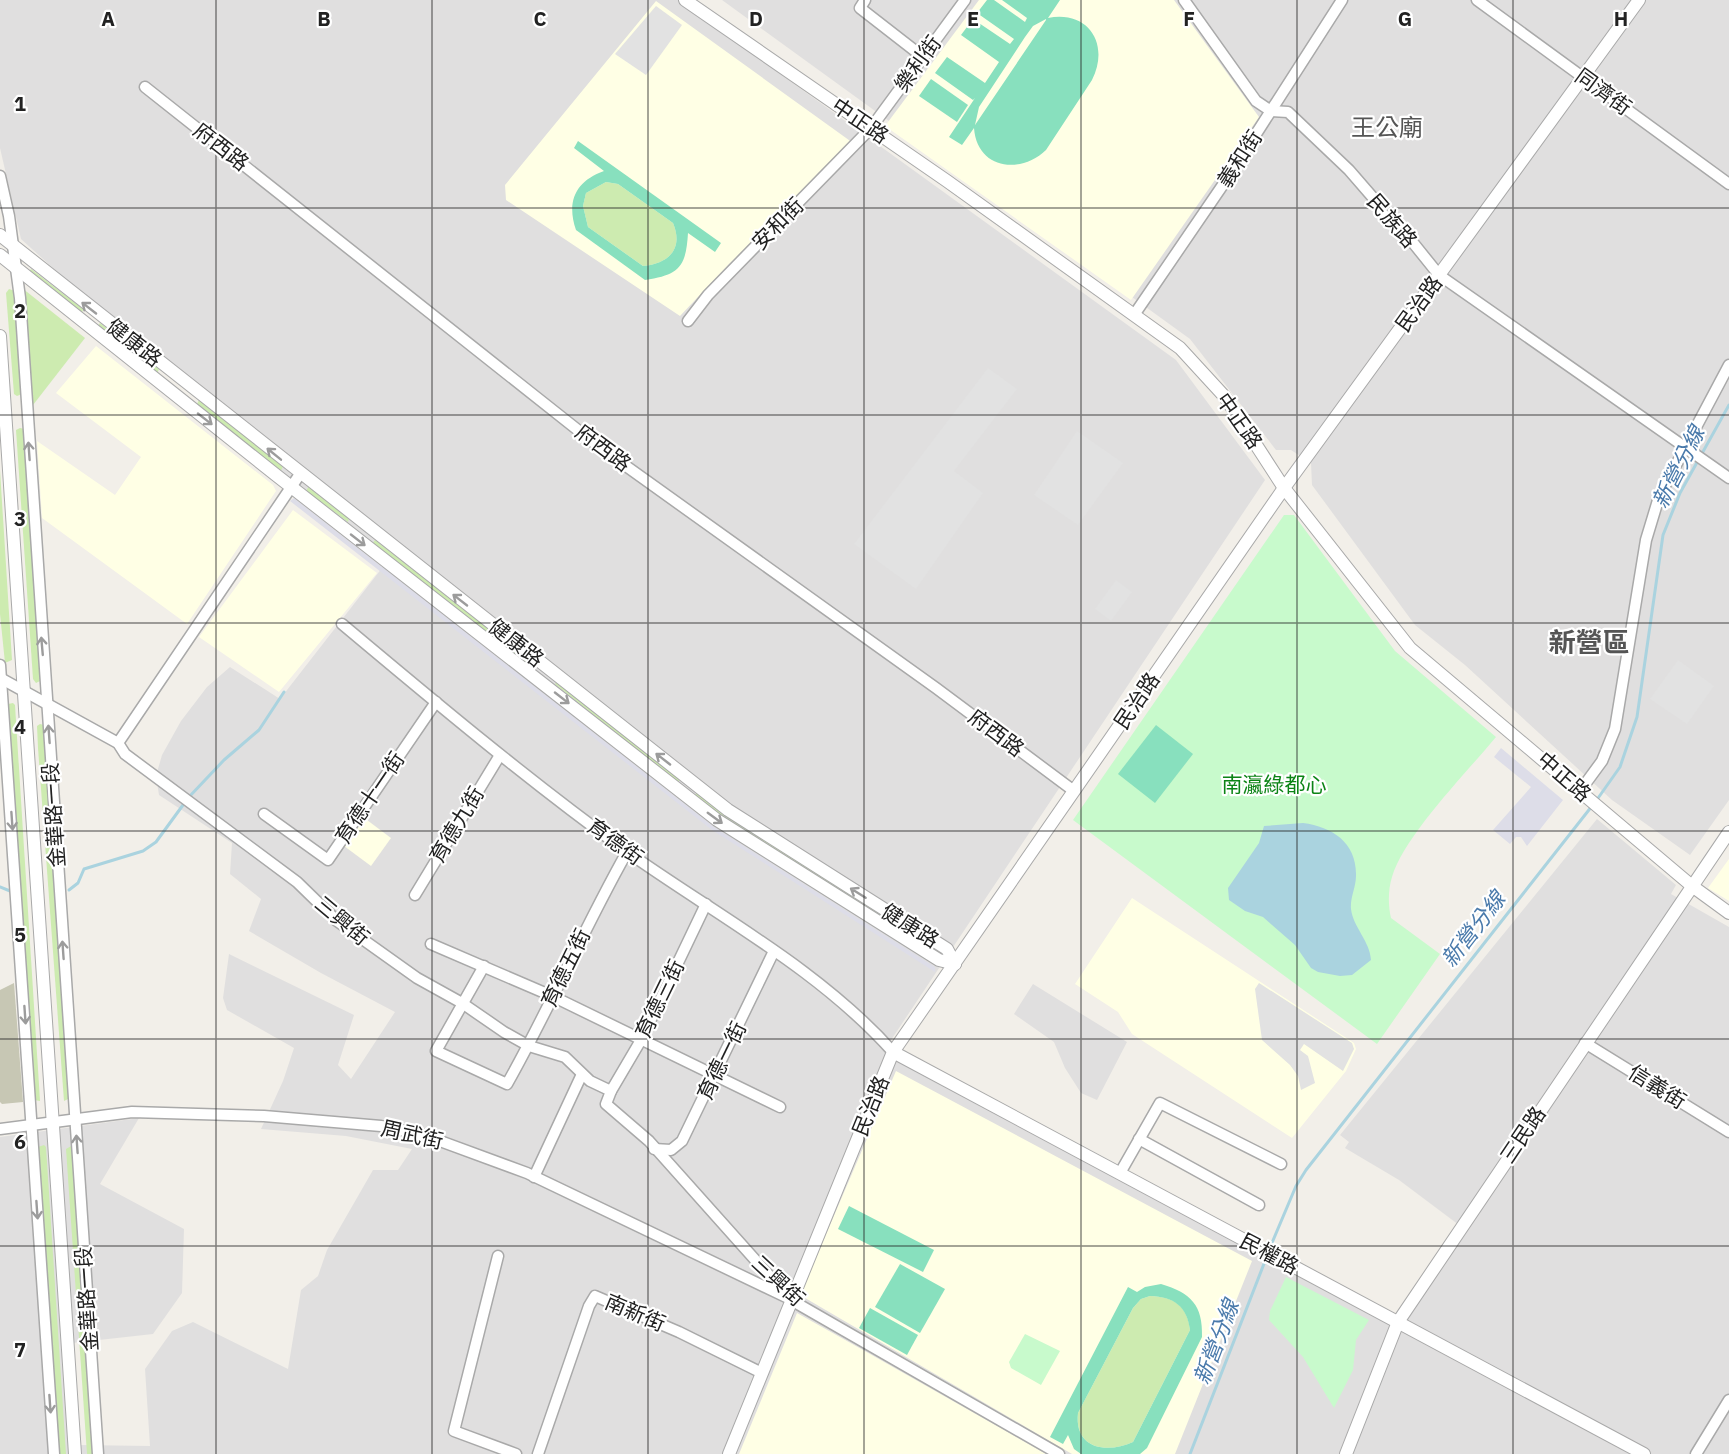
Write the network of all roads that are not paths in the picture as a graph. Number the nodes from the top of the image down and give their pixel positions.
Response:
1 (685, 0) edge
2 (865, 0) edge
3 (965, 0) edge
4 (1184, 0) edge
5 (1342, 0) edge
6 (1477, 0) edge
7 (1639, 0) edge
8 (923, 57) junction
9 (1583, 78) junction
10 (145, 87) dead end
11 (1271, 111) junction
12 (871, 128) junction
13 (0, 176) edge
14 (1729, 184) edge
15 (0, 235) edge
16 (13, 246) junction
17 (0, 255) edge
18 (15, 268) junction
19 (1439, 275) junction
20 (1134, 315) junction
21 (688, 321) dead end
22 (0, 336) edge
23 (1729, 365) edge
24 (1689, 448) junction
25 (300, 474) junction
26 (1729, 478) edge
27 (291, 487) junction
28 (1284, 488) junction
29 (342, 624) dead end
30 (0, 665) edge
31 (0, 678) edge
32 (24, 692) junction
33 (436, 702) junction
34 (47, 704) junction
35 (118, 743) junction
36 (500, 755) junction
37 (691, 781) junction
38 (1074, 791) junction
39 (683, 792) junction
40 (1582, 793) junction
41 (264, 813) dead end
42 (1729, 832) edge
43 (627, 852) junction
44 (1692, 886) junction
45 (415, 895) dead end
46 (705, 904) junction
47 (1729, 913) edge
48 (431, 944) dead end
49 (774, 951) junction
50 (955, 964) junction
51 (484, 966) junction
52 (552, 996) junction
53 (462, 1003) junction
54 (641, 1040) junction
55 (1585, 1043) junction
56 (529, 1046) junction
57 (893, 1052) junction
58 (582, 1074) junction
59 (716, 1075) junction
60 (611, 1091) junction
61 (780, 1107) dead end
62 (75, 1120) junction
63 (55, 1122) junction
64 (33, 1126) junction
65 (0, 1129) edge
66 (1729, 1131) edge
67 (1139, 1139) junction
68 (654, 1149) junction
69 (1281, 1164) dead end
70 (1120, 1173) junction
71 (534, 1177) junction
72 (1259, 1205) dead end
73 (498, 1256) dead end
74 (791, 1300) junction
75 (1398, 1322) junction
76 (762, 1373) junction
77 (1729, 1400) edge
78 (54, 1454) edge
79 (75, 1454) edge
80 (98, 1454) edge
81 (516, 1454) edge
82 (538, 1454) edge
83 (729, 1454) edge
84 (1059, 1454) edge
85 (1346, 1454) edge
86 (1644, 1454) edge
87 (1696, 1454) edge

1 - 12 street, 中正路
2 - 8 street
3 - 8 street, 樂利街
4 - 11 street, 民族路
5 - 11 street, 義和街
6 - 9 street, 同濟街
7 - 9 street, 民治路
8 - 12 street, 樂利街
9 - 14 street, 同濟街
9 - 19 street, 民治路
10 - 38 street, 府西路
11 - 19 street, 民族路
11 - 20 street, 義和街
12 - 20 street, 中正路
12 - 21 street, 安和街
13 - 16 street, 金華路一段
15 - 16 street, 健康路
16 - 18 street, 金華路一段
25 -> 16 street, 健康路
17 - 18 street, 健康路
18 -> 27 street, 健康路
34 -> 18 street, 金華路一段
19 - 24 street, 民族路
19 - 28 street, 民治路
20 - 28 street, 中正路
22 - 32 street, 金華路一段
23 - 24 street
24 - 26 street, 民族路
24 - 40 street
25 - 27 street
37 -> 25 street, 健康路
27 - 35 street
27 -> 39 street, 健康路
28 - 38 street, 民治路
28 - 40 street, 中正路
29 - 33 street, 育德街
30 - 31 street, 金華路一段
31 - 32 street, 三興街
31 -> 64 street, 金華路一段
32 - 34 street, 三興街
32 - 63 street, 金華路一段
33 - 36 street, 育德街
33 - 41 street, 育德十一街
34 - 35 street, 三興街
62 -> 34 street, 金華路一段
35 - 53 street, 三興街
36 - 43 street, 育德街
36 - 45 street, 育德九街
37 - 39 street
50 -> 37 street, 健康路
38 - 50 street, 民治路
39 -> 50 street, 健康路
40 - 44 street, 中正路
42 - 44 street, 三民路
43 - 46 street, 育德街
43 - 52 street, 育德五街
44 - 47 street, 中正路
44 - 55 street, 三民路
46 - 49 street, 育德街
46 - 54 street, 育德三街
48 - 51 street
49 - 57 street, 育德街
49 - 59 street, 育德一街
50 - 57 street, 民治路
51 - 52 street
51 - 53 street
52 - 54 street
52 - 56 street, 育德五街
53 - 56 street, 三興街
53 - 56 street, 育德五街
54 - 59 street
54 - 60 street, 育德三街
55 - 66 street, 信義街
55 - 75 street, 三民路
56 - 58 street, 三興街
57 - 70 street, 民權路
57 - 74 street, 民治路
58 - 60 street, 三興街
58 - 71 street
59 - 61 street
59 - 68 street, 育德一街
60 - 68 street, 三興街
62 - 63 street, 周武街
62 - 71 street, 周武街
80 -> 62 street, 金華路一段
63 - 64 street, 周武街
63 - 79 street, 金華路一段
64 - 65 street, 周武街
64 -> 78 street, 金華路一段
67 - 69 street
67 - 70 street
67 - 72 street
68 - 74 street, 三興街
70 - 75 street, 民權路
71 - 74 street, 周武街
73 - 81 street
74 - 76 street, 民治路
74 - 84 street, 三興街
75 - 85 street, 三民路
75 - 86 street, 民權路
76 - 82 street, 南新街
76 - 83 street, 民治路
77 - 87 street

